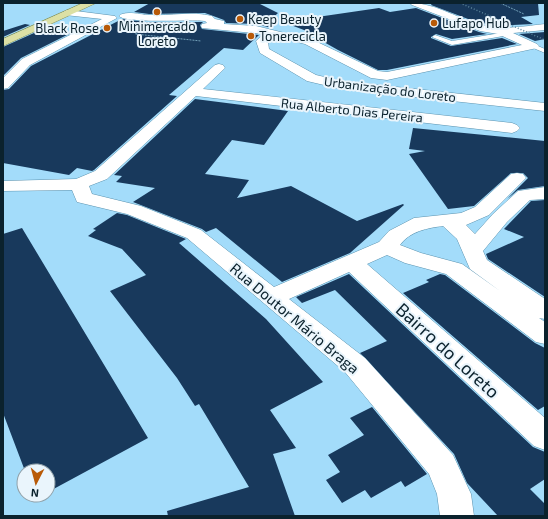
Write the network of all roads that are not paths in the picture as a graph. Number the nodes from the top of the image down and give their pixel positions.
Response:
1 (91, 3) edge
2 (415, 3) edge
3 (131, 8) dead end
4 (72, 11) junction
5 (116, 15) junction
6 (151, 18) junction
7 (208, 24) junction
8 (174, 27) dead end
9 (545, 27) edge
10 (194, 28) dead end
11 (271, 32) junction
12 (503, 33) junction
13 (435, 37) dead end
14 (3, 43) edge
15 (533, 46) junction
16 (545, 51) edge
17 (219, 68) dead end
18 (3, 85) edge
19 (192, 92) junction
20 (545, 106) edge
21 (512, 128) dead end
22 (517, 178) dead end
23 (79, 184) junction
24 (3, 186) edge
25 (545, 193) edge
26 (449, 221) junction
27 (387, 248) junction
28 (473, 250) junction
29 (351, 262) junction
30 (272, 297) junction
31 (545, 311) edge
32 (545, 335) edge
33 (545, 437) edge
34 (458, 516) edge

1 - 4 main road
2 - 12 street
3 - 5 street
4 - 5 street
4 - 14 main road
5 - 6 street
5 - 18 street
6 - 7 street
6 - 8 street
7 - 10 street
7 - 11 street
9 - 12 street
11 - 15 street
11 - 20 street, Urbanização do Loreto
12 - 13 lane
12 - 15 street
15 - 16 lane
17 - 19 street
19 - 21 street, Rua Alberto Dias Pereira
19 - 23 street
22 - 26 street
23 - 24 street
23 - 30 street, Rua Doutor Mário Braga
25 - 28 street
26 - 27 street
26 - 28 street
27 - 29 street
27 - 32 street
28 - 31 street
29 - 30 street
29 - 33 street, Bairro do Loreto
30 - 34 street, Rua Doutor Mário Braga

